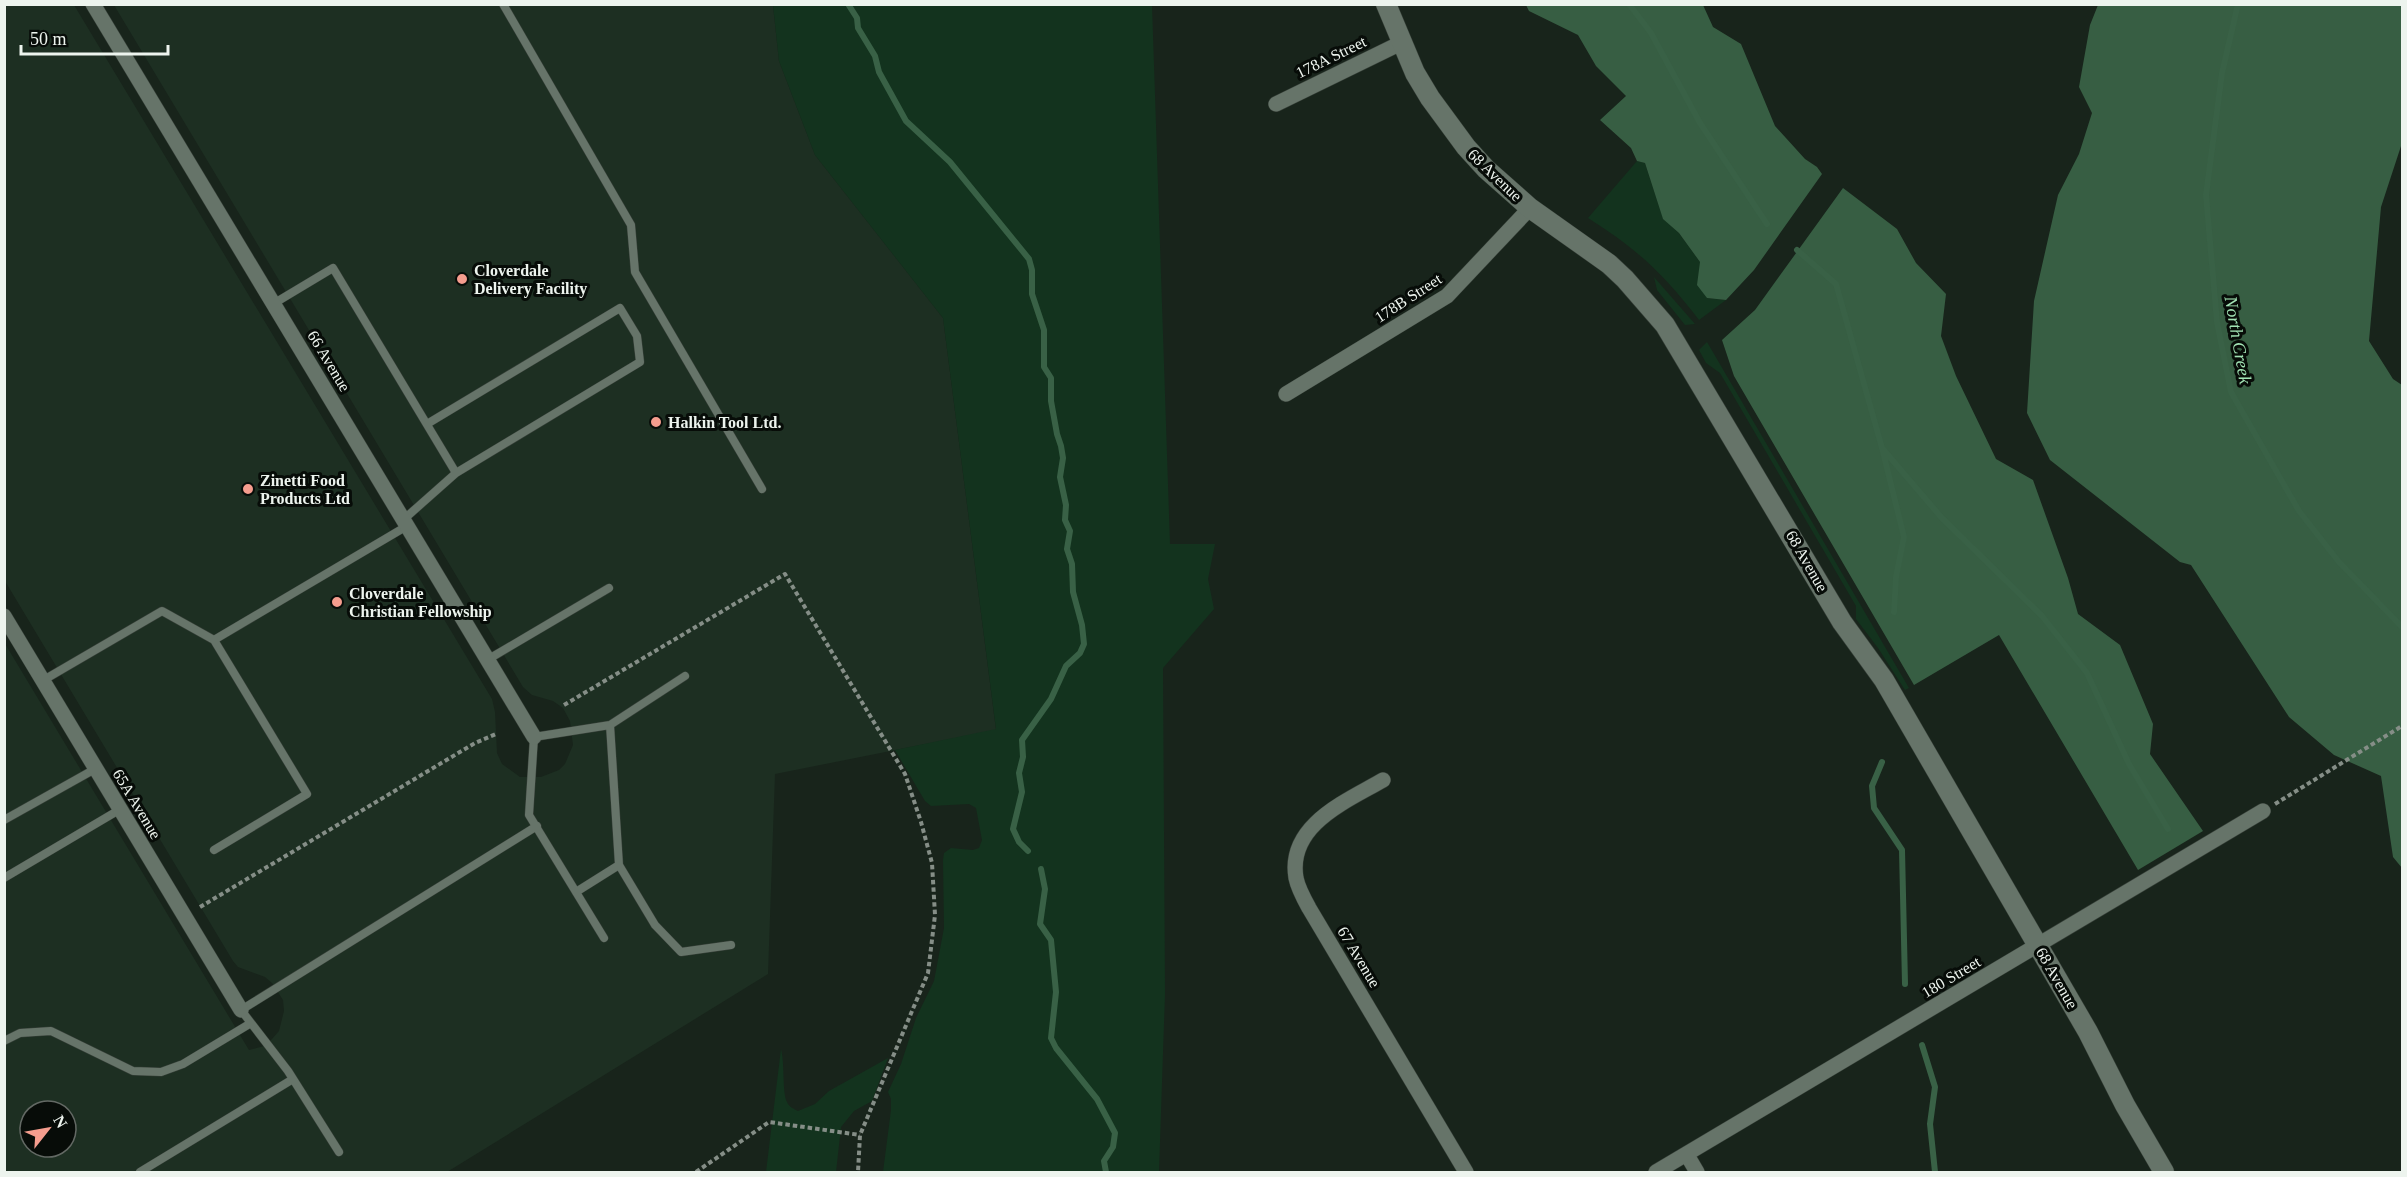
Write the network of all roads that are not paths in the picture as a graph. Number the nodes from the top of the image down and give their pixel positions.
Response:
1 (93, 4) edge
2 (503, 4) edge
3 (1386, 4) edge
4 (1401, 43) junction
5 (1276, 104) dead end
6 (1530, 208) junction
7 (273, 304) junction
8 (1286, 394) dead end
9 (427, 424) junction
10 (456, 473) junction
11 (762, 489) dead end
12 (405, 523) junction
13 (609, 588) dead end
14 (4, 616) edge
15 (214, 640) junction
16 (488, 660) junction
17 (685, 676) dead end
18 (42, 681) junction
19 (610, 725) junction
20 (534, 737) junction
21 (95, 769) junction
22 (1383, 780) dead end
23 (119, 810) junction
24 (2263, 811) dead end
25 (4, 820) edge
26 (537, 826) junction
27 (214, 850) dead end
28 (619, 865) junction
29 (4, 878) edge
30 (576, 892) junction
31 (604, 938) dead end
32 (731, 945) dead end
33 (2039, 946) junction
34 (241, 1010) junction
35 (250, 1023) junction
36 (4, 1041) edge
37 (293, 1079) junction
38 (339, 1152) dead end
39 (1687, 1155) junction
40 (140, 1173) edge
41 (1466, 1173) edge
42 (1656, 1173) edge
43 (1697, 1173) edge
44 (2164, 1173) edge

1 - 7 street, 66 Avenue
2 - 11 lane
3 - 4 street, 68 Avenue
4 - 5 street, 178A Street
4 - 6 street, 68 Avenue
6 - 8 street, 178B Street
6 - 33 street, 68 Avenue
7 - 9 lane
7 - 12 street, 66 Avenue
9 - 10 lane
9 - 10 lane
10 - 12 lane
12 - 15 lane
12 - 16 street, 66 Avenue
13 - 16 lane
14 - 18 street, 65A Avenue
15 - 18 lane
15 - 27 lane
16 - 20 street, 66 Avenue
17 - 19 lane
18 - 21 street, 65A Avenue
19 - 20 lane
19 - 28 lane
20 - 26 lane
21 - 23 street, 65A Avenue
21 - 25 lane
22 - 41 street, 67 Avenue
23 - 29 lane
23 - 34 street, 65A Avenue
24 - 33 street, 180 Street
26 - 30 lane
26 - 34 lane
28 - 30 lane
28 - 32 lane
30 - 31 lane
33 - 39 street, 180 Street
33 - 44 street, 68 Avenue
34 - 35 lane
35 - 36 lane
35 - 37 lane
37 - 38 lane
37 - 40 lane
39 - 42 street, 180 Street
39 - 43 street

